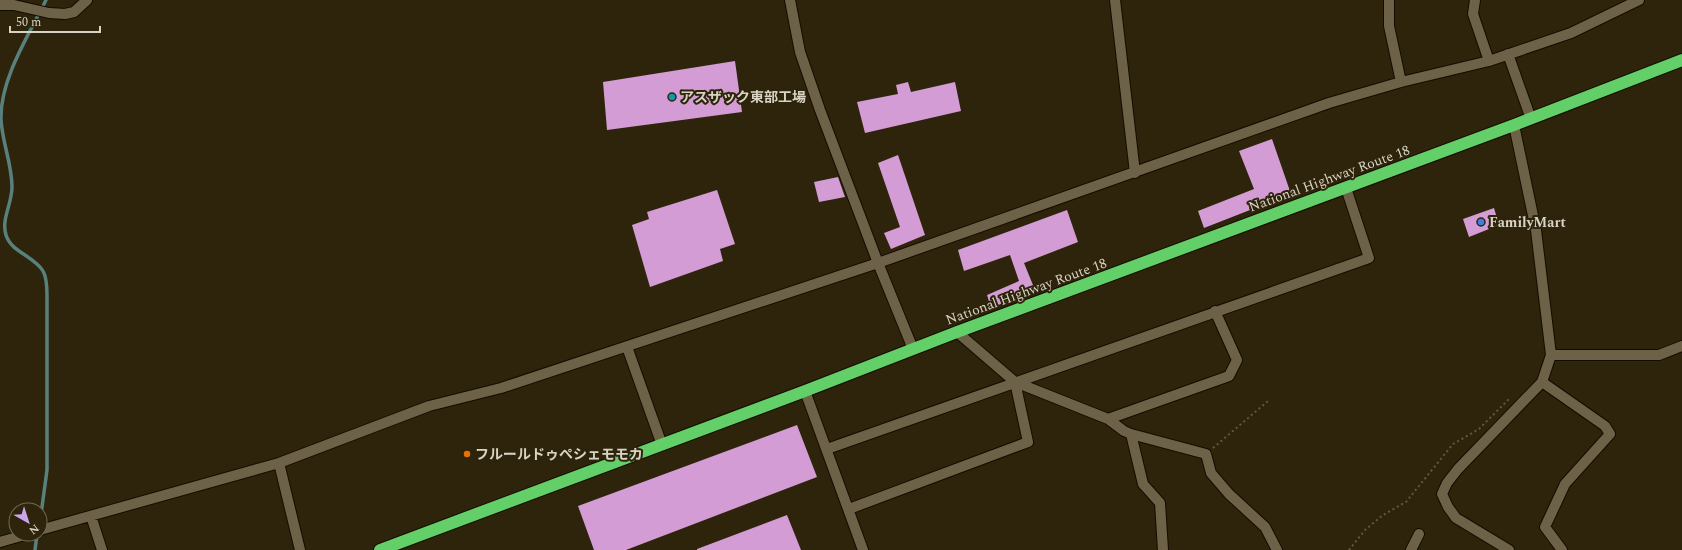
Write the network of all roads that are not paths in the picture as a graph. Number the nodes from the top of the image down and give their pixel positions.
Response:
1 (87, 0) edge
2 (790, 0) edge
3 (1115, 0) edge
4 (1389, 0) edge
5 (1475, 0) edge
6 (1639, 0) edge
7 (26, 4) edge
8 (0, 5) edge
9 (1508, 54) junction
10 (1682, 60) edge
11 (1489, 61) junction
12 (1401, 82) junction
13 (1531, 119) junction
14 (1514, 125) junction
15 (1135, 173) junction
16 (1346, 188) junction
17 (878, 263) junction
18 (1215, 311) junction
19 (958, 332) junction
20 (627, 346) junction
21 (1682, 346) edge
22 (913, 349) junction
23 (1550, 355) junction
24 (1016, 382) junction
25 (1542, 382) junction
26 (805, 392) junction
27 (1108, 419) junction
28 (1131, 434) junction
29 (662, 445) junction
30 (828, 450) junction
31 (279, 463) junction
32 (849, 509) junction
33 (91, 516) junction
34 (48, 528) edge
35 (1419, 534) dead end
36 (102, 550) edge
37 (300, 550) edge
38 (380, 550) edge
39 (863, 550) edge
40 (1163, 550) edge
41 (1277, 550) edge
42 (1412, 550) edge
43 (1509, 550) edge
44 (1562, 550) edge

1 - 7 street
2 - 17 street
3 - 15 street
4 - 12 street
5 - 11 street
6 - 9 street
7 - 8 street
9 - 11 street
9 - 13 street
10 - 13 highway, National Highway Route 18
11 - 12 street
12 - 15 street
13 - 14 highway, National Highway Route 18
14 - 16 highway, National Highway Route 18
14 - 23 street
15 - 17 street
16 - 18 street
16 - 19 highway, National Highway Route 18
17 - 20 street
17 - 22 street
18 - 24 street
18 - 27 street
19 - 22 highway, National Highway Route 18
19 - 24 street
20 - 29 street
20 - 31 street
21 - 23 street
22 - 26 highway, National Highway Route 18
23 - 25 street
24 - 27 street
24 - 30 street
24 - 32 street
25 - 43 street
25 - 44 street
26 - 29 highway, National Highway Route 18
26 - 30 street
27 - 28 street
28 - 40 street
28 - 41 street
29 - 38 highway, National Highway Route 18
30 - 32 street
31 - 33 street
31 - 37 street
32 - 39 street
33 - 34 street
33 - 36 street
35 - 42 street

